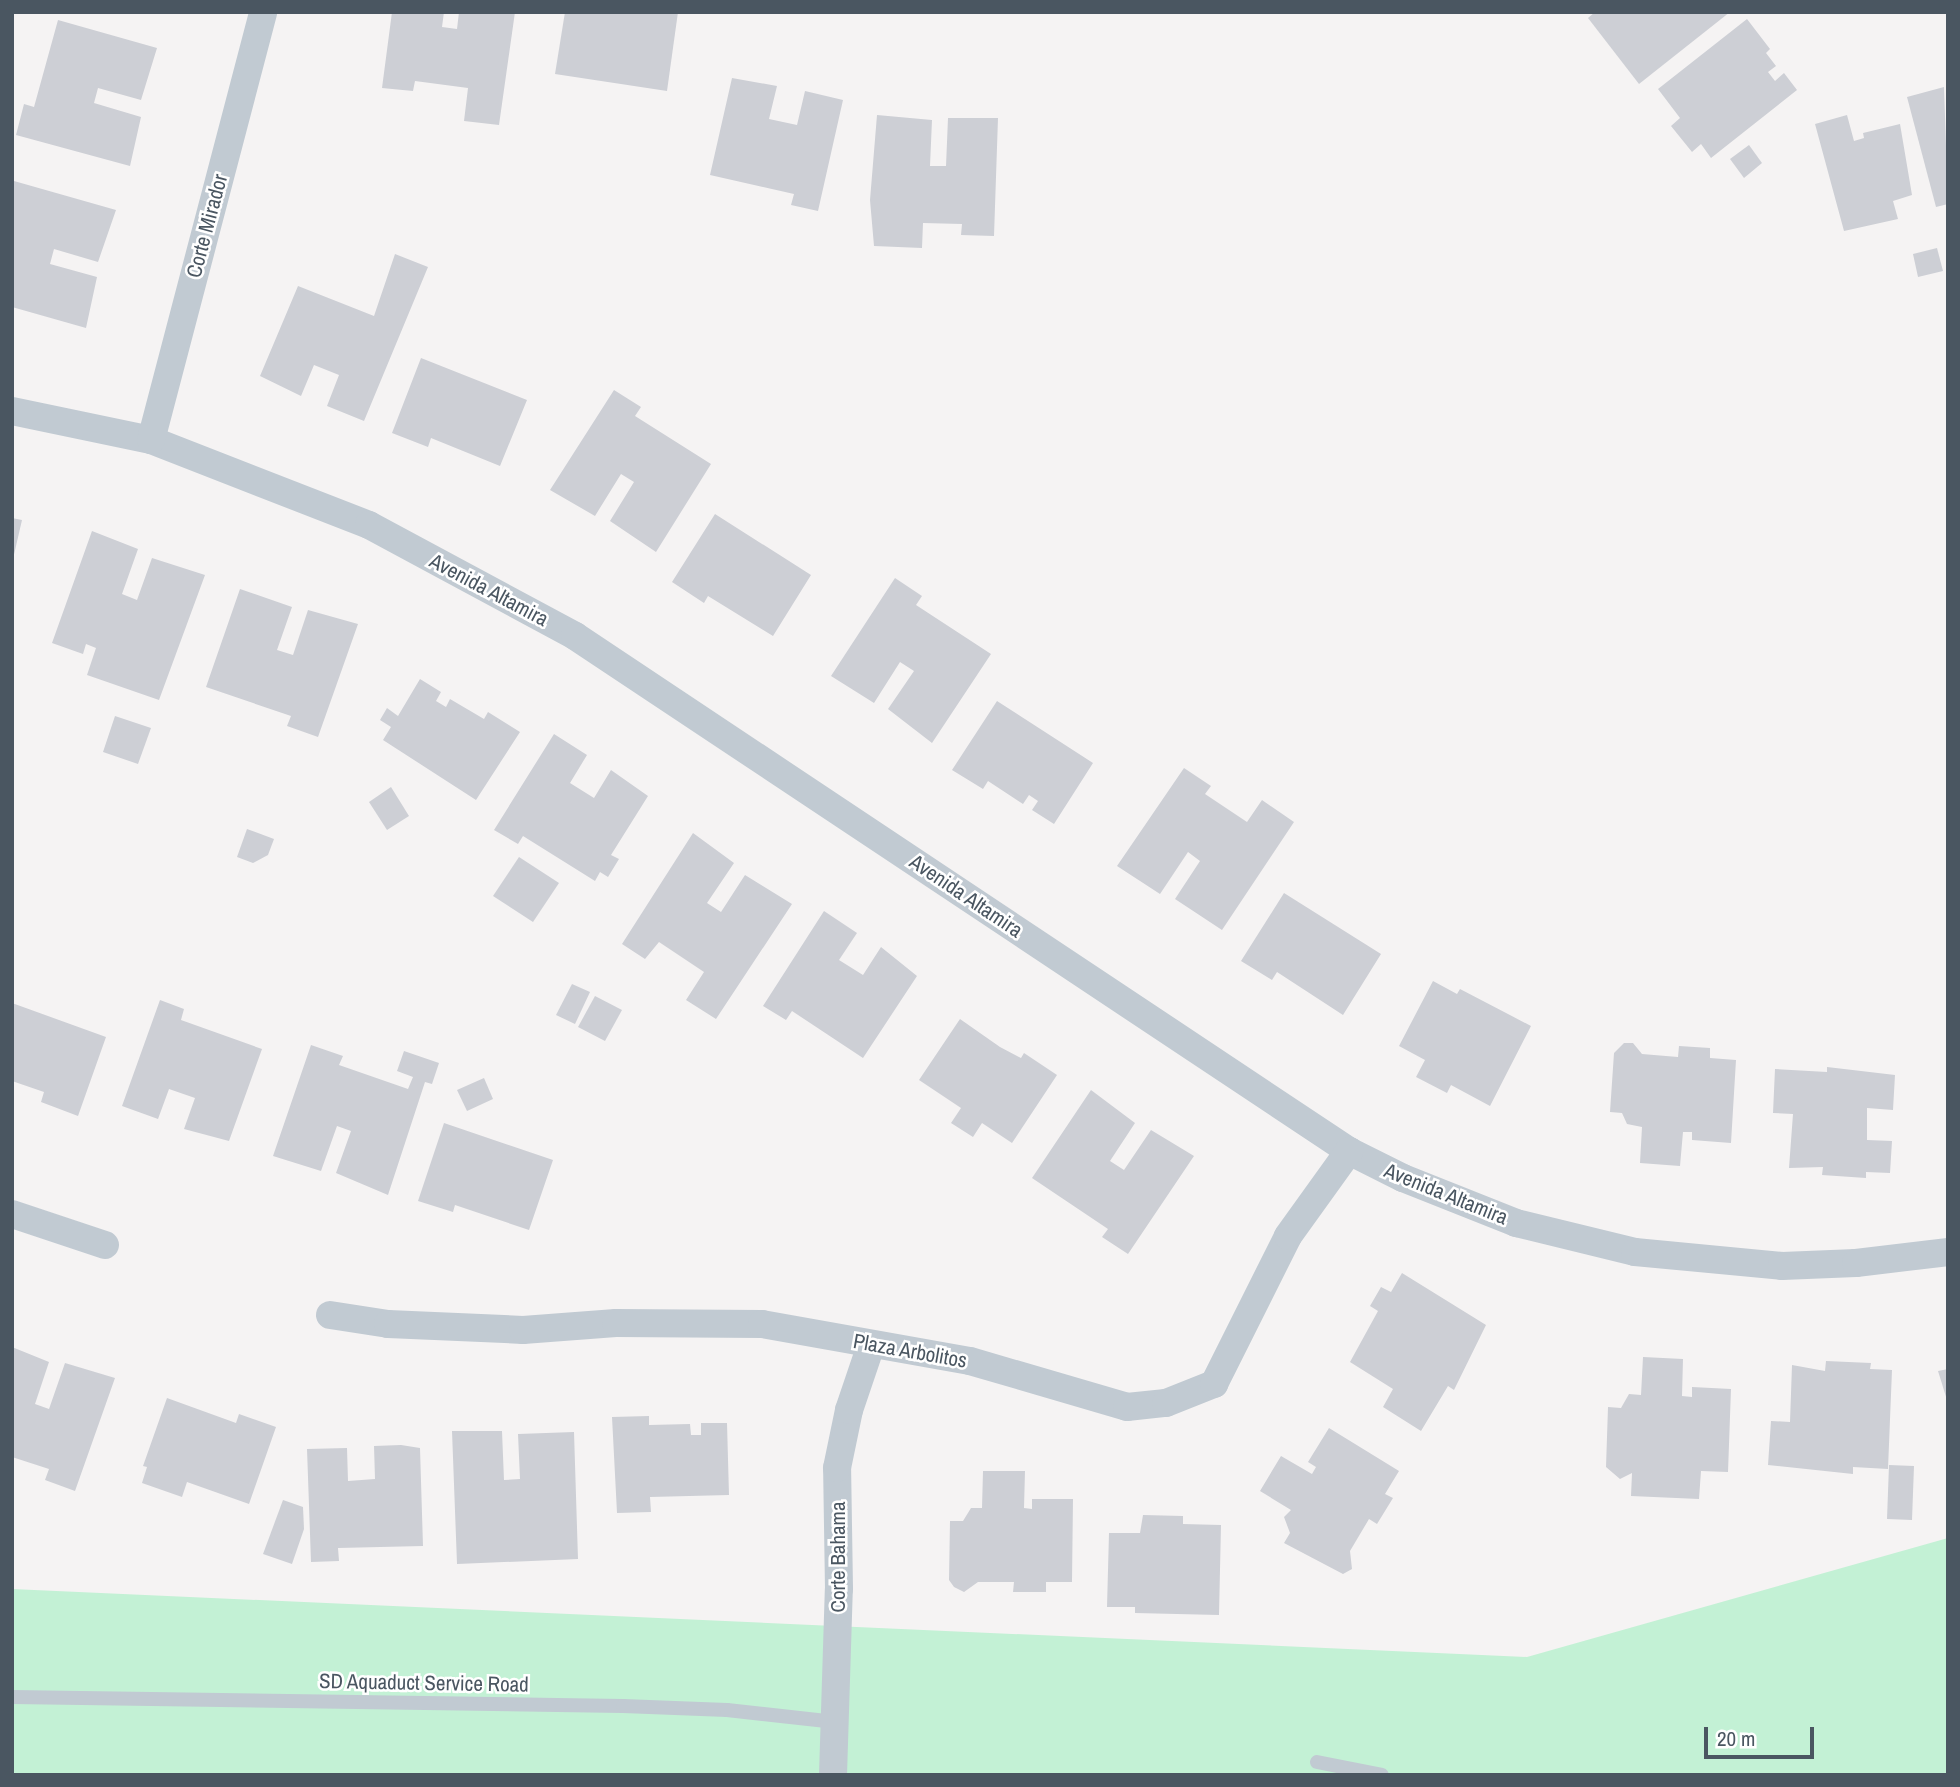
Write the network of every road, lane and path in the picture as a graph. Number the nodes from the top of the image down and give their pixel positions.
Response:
1 (263, 12) edge
2 (12, 411) edge
3 (151, 440) junction
4 (1349, 1151) junction
5 (12, 1214) edge
6 (105, 1245) dead end
7 (1948, 1252) edge
8 (330, 1315) dead end
9 (871, 1345) junction
10 (12, 1697) edge
11 (835, 1722) junction
12 (1317, 1762) dead end
13 (833, 1775) edge
14 (1382, 1775) edge

1 - 3 street, Corte Mirador
2 - 3 street, Avenida Altamira
3 - 4 street, Avenida Altamira
4 - 7 street, Avenida Altamira
4 - 9 street, Plaza Arbolitos
5 - 6 street
8 - 9 street, Plaza Arbolitos
9 - 11 street, Corte Bahama
10 - 11 lane, SD Aquaduct Service Road
11 - 13 street, Corte Bahama
12 - 14 lane

